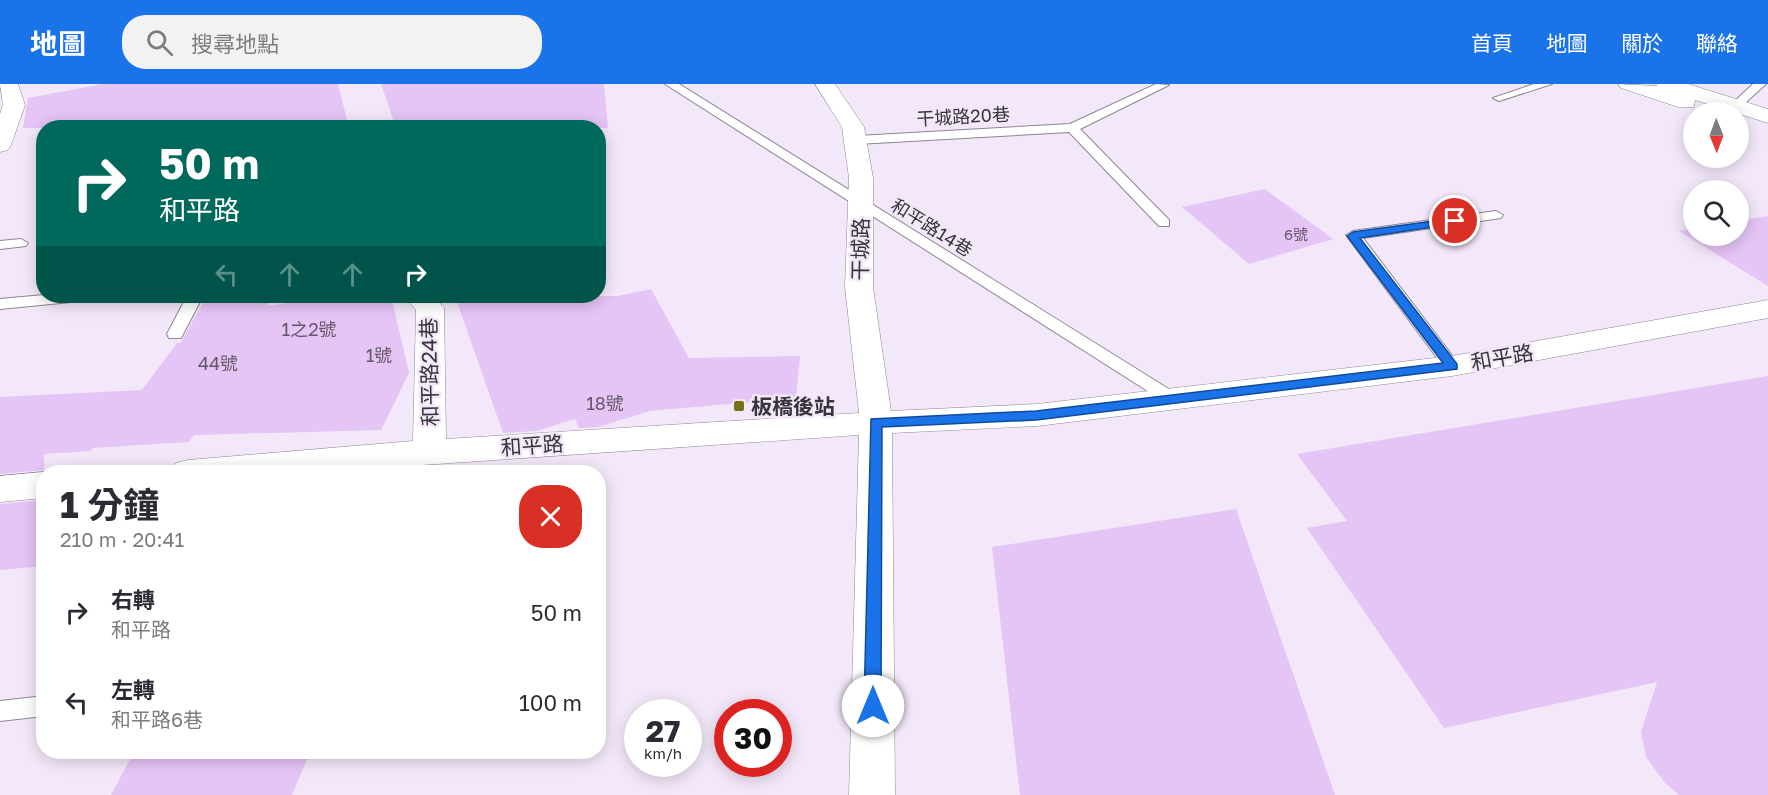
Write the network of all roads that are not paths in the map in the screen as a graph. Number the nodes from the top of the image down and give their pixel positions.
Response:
1 (671, 84) edge
2 (825, 84) edge
3 (1546, 84) edge
4 (1628, 84) edge
5 (1666, 84) edge
6 (1760, 84) edge
7 (1163, 85) edge
8 (1499, 98) dead end
9 (7, 99) edge
10 (1694, 102) edge
11 (1708, 102) edge
12 (1741, 102) edge
13 (1749, 114) edge
14 (1768, 116) edge
15 (1749, 120) edge
16 (1072, 128) junction
17 (1768, 129) edge
18 (857, 140) junction
19 (0, 145) edge
20 (861, 206) junction
21 (1496, 215) dead end
22 (1164, 223) dead end
23 (21, 243) dead end
24 (0, 245) edge
25 (36, 300) edge
26 (191, 303) edge
27 (425, 303) edge
28 (0, 304) edge
29 (1768, 309) edge
30 (175, 334) dead end
31 (1452, 366) junction
32 (1174, 400) junction
33 (876, 423) junction
34 (430, 452) junction
35 (273, 465) edge
36 (36, 486) edge
37 (0, 489) edge
38 (36, 707) edge
39 (0, 711) edge
40 (872, 795) edge

1 - 20 lane, 和平路14巷
2 - 18 street, 干城路
3 - 8 lane
4 - 10 street
5 - 11 street
6 - 12 lane
7 - 16 lane, 干城路20巷
9 - 19 street
13 - 14 street
15 - 17 street
16 - 18 lane, 干城路20巷
16 - 22 lane
18 - 20 street, 干城路
20 - 32 lane, 和平路14巷
20 - 33 street, 干城路
21 - 31 lane
23 - 24 lane
25 - 28 lane
26 - 30 lane
27 - 34 street, 和平路24巷
29 - 31 street, 和平路
31 - 32 street, 和平路
32 - 33 street, 和平路
33 - 34 street, 和平路
33 - 40 street
34 - 35 street, 和平路
36 - 37 street
38 - 39 lane

